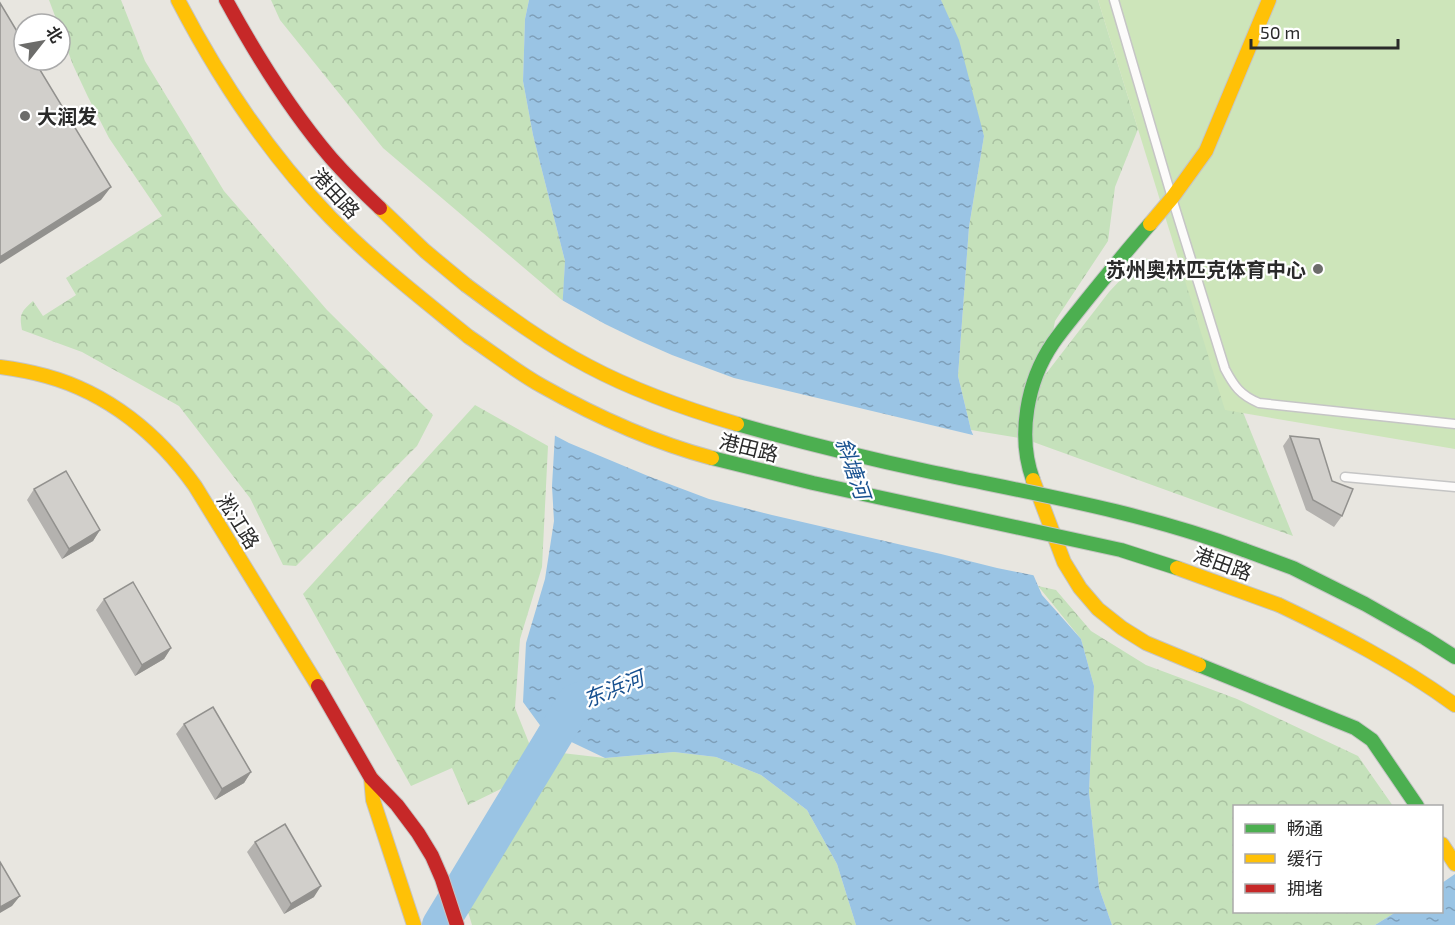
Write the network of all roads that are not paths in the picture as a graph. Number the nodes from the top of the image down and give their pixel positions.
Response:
1 (178, 0) edge
2 (226, 0) edge
3 (1114, 0) edge
4 (1269, 0) edge
5 (1172, 198) junction
6 (0, 367) edge
7 (1455, 424) edge
8 (1345, 477) dead end
9 (1455, 487) edge
10 (1455, 657) edge
11 (1455, 705) edge
12 (371, 778) junction
13 (1416, 805) edge
14 (1443, 846) edge
15 (1455, 864) edge
16 (414, 925) edge
17 (457, 925) edge

1 - 11 main road, 港田路, bridge
2 - 10 main road, 港田路, bridge
3 - 5 lane
4 - 5 main road
5 - 7 lane
5 - 13 main road
6 - 12 main road, 淞江路
8 - 9 lane
12 - 16 main road, 淞江路
12 - 17 main road, 淞江路
14 - 15 main road

